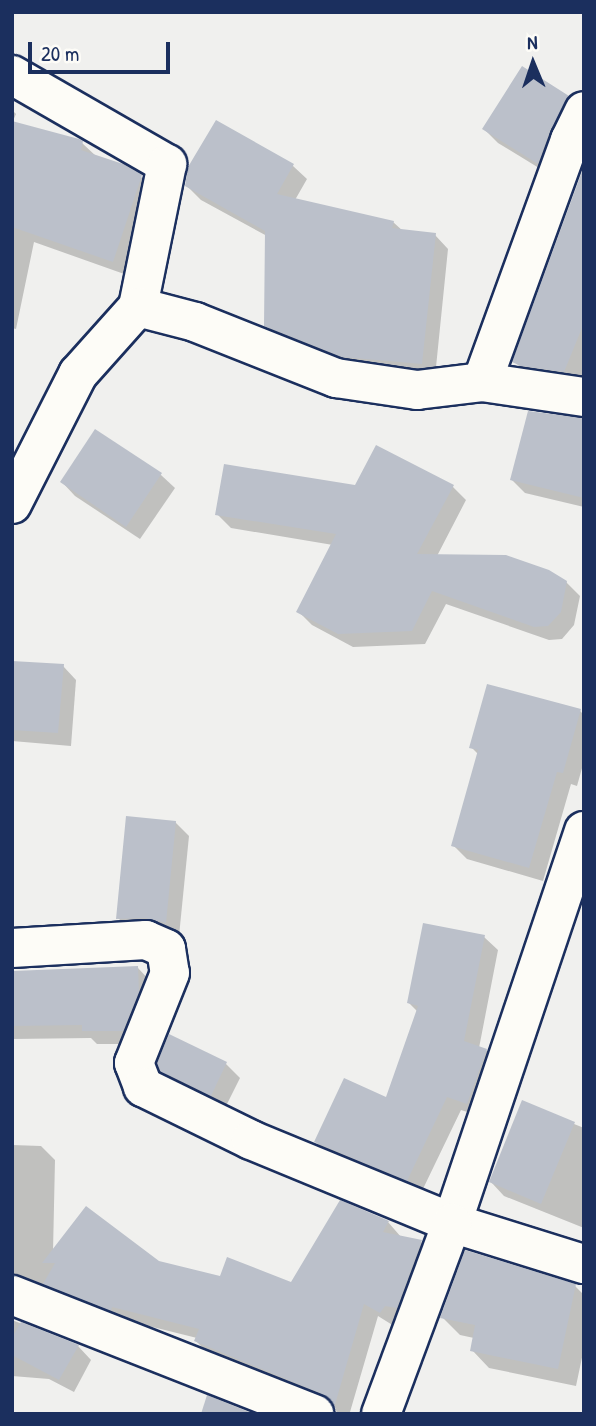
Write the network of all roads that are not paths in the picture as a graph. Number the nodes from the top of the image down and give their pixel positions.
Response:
1 (12, 75) edge
2 (584, 111) edge
3 (138, 307) junction
4 (481, 382) junction
5 (584, 397) edge
6 (12, 504) edge
7 (584, 831) edge
8 (12, 948) edge
9 (452, 1223) junction
10 (584, 1264) edge
11 (12, 1295) edge
12 (314, 1414) edge
13 (381, 1414) edge

1 - 3 street
2 - 4 street
3 - 4 street
3 - 6 street
4 - 5 street
7 - 9 street
8 - 9 street
9 - 10 street
9 - 13 street
11 - 12 street

